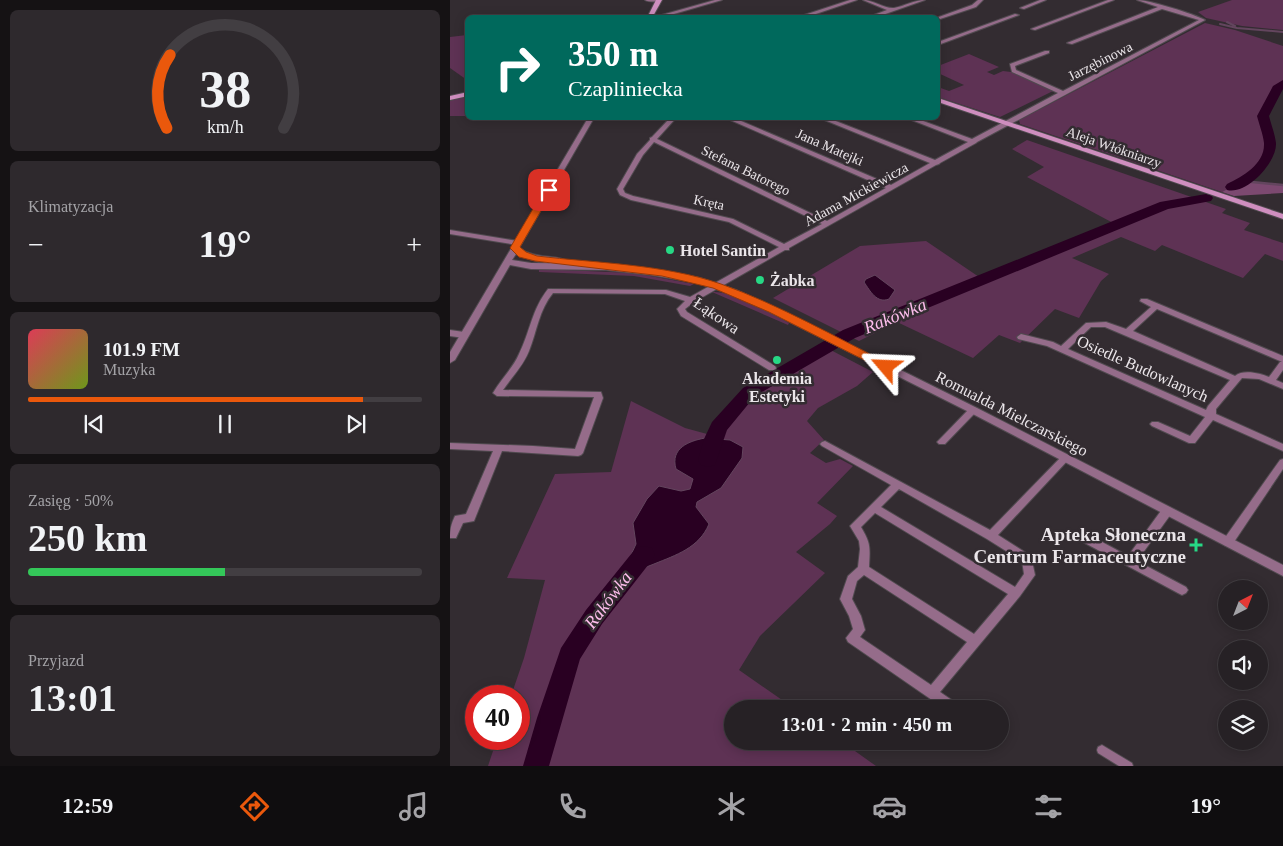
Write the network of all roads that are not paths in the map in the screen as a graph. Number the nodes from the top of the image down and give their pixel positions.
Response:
1 (647, 0) edge
2 (659, 0) edge
3 (720, 0) edge
4 (855, 0) edge
5 (865, 0) edge
6 (923, 0) edge
7 (981, 0) edge
8 (1044, 0) edge
9 (1112, 0) edge
10 (1140, 0) edge
11 (1155, 0) edge
12 (1148, 2) junction
13 (1162, 7) junction
14 (1022, 8) dead end
15 (891, 10) junction
16 (651, 15) edge
17 (664, 15) edge
18 (807, 15) edge
19 (877, 15) edge
20 (1017, 15) dead end
21 (940, 17) edge
22 (1033, 29) dead end
23 (940, 43) edge
24 (1070, 43) dead end
25 (1047, 52) dead end
26 (1063, 93) junction
27 (465, 95) edge
28 (450, 98) edge
29 (940, 101) edge
30 (590, 120) edge
31 (671, 120) edge
32 (735, 120) edge
33 (829, 120) edge
34 (916, 120) edge
35 (1006, 123) junction
36 (652, 139) junction
37 (974, 142) junction
38 (936, 163) junction
39 (892, 188) junction
40 (1283, 218) edge
41 (828, 224) junction
42 (450, 232) edge
43 (516, 245) junction
44 (786, 248) junction
45 (507, 262) junction
46 (533, 262) junction
47 (498, 277) junction
48 (717, 286) junction
49 (691, 300) junction
50 (1144, 301) dead end
51 (1156, 306) junction
52 (1127, 332) junction
53 (450, 333) edge
54 (464, 336) junction
55 (1020, 337) dead end
56 (1062, 350) junction
57 (1283, 359) edge
58 (450, 360) edge
59 (1283, 364) edge
60 (772, 368) dead end
61 (1235, 379) junction
62 (1271, 381) junction
63 (1283, 386) edge
64 (973, 410) junction
65 (1210, 416) junction
66 (1155, 424) dead end
67 (942, 442) dead end
68 (825, 444) dead end
69 (450, 446) edge
70 (499, 448) junction
71 (1283, 448) edge
72 (1065, 458) junction
73 (1283, 462) edge
74 (898, 484) junction
75 (874, 508) junction
76 (1167, 511) junction
77 (452, 534) dead end
78 (991, 536) junction
79 (1087, 539) dead end
80 (1228, 542) junction
81 (1130, 562) junction
82 (863, 569) junction
83 (1283, 571) edge
84 (1182, 590) dead end
85 (1016, 593) junction
86 (975, 641) junction
87 (932, 693) junction
88 (942, 700) edge
89 (1102, 750) dead end
90 (1128, 766) edge

1 - 2 street
2 - 16 main road
3 - 17 street
4 - 18 street
5 - 15 street
6 - 15 street
7 - 21 street
8 - 14 street
9 - 22 street
10 - 12 street
11 - 12 street
12 - 13 street
13 - 24 street
13 - 26 street, Jarzębinowa
15 - 19 street
20 - 23 street
25 - 26 street
26 - 35 street, Jarzębinowa
27 - 28 main road
29 - 35 main road, Aleja Włókniarzy
30 - 43 street
31 - 36 street
32 - 39 street, Jana Matejki
33 - 38 street
34 - 37 street
35 - 37 street, Adama Mickiewicza
35 - 40 main road, Aleja Włókniarzy
36 - 41 street, Stefana Batorego
36 - 44 street, Kręta
37 - 38 street, Adama Mickiewicza
38 - 39 street, Adama Mickiewicza
39 - 41 street, Adama Mickiewicza
41 - 44 street, Adama Mickiewicza
42 - 43 street
43 - 45 street
43 - 46 street, Romualda Mielczarskiego
44 - 48 street, Adama Mickiewicza
45 - 46 street, Romualda Mielczarskiego
45 - 47 street
46 - 47 street
46 - 48 street, Romualda Mielczarskiego
47 - 54 street
48 - 49 street, Łąkowa
48 - 64 street, Romualda Mielczarskiego
49 - 60 street, Łąkowa
49 - 70 street
50 - 51 street
51 - 52 street, Osiedle Budowlanych
51 - 57 street
52 - 56 street, Osiedle Budowlanych
52 - 61 street, Osiedle Budowlanych
53 - 54 street
54 - 58 street
55 - 56 street, Osiedle Budowlanych
56 - 65 street, Osiedle Budowlanych
59 - 62 street
61 - 62 street
61 - 65 street
62 - 63 street
64 - 67 street
64 - 72 street, Romualda Mielczarskiego
65 - 66 street
65 - 71 street, Osiedle Budowlanych
68 - 74 street
69 - 70 street
70 - 77 street
72 - 76 street, Romualda Mielczarskiego
72 - 78 street
73 - 80 street
74 - 75 street
74 - 78 street
75 - 82 street
75 - 85 street
76 - 80 street, Romualda Mielczarskiego
76 - 81 street
78 - 85 street
79 - 81 street
80 - 83 street, Romualda Mielczarskiego
81 - 84 street
82 - 86 street
82 - 87 street
85 - 86 street
86 - 87 street
87 - 88 street
89 - 90 street

